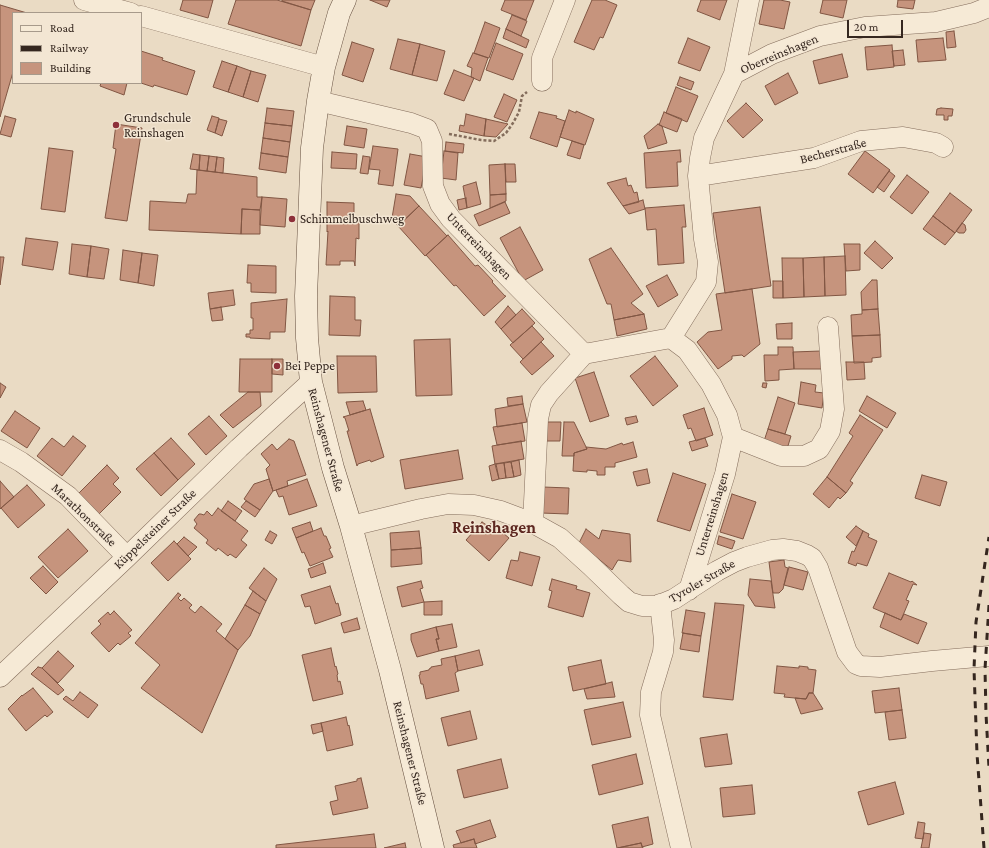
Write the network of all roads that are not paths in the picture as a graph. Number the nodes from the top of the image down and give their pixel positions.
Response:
1 (84, 0) edge
2 (345, 0) edge
3 (565, 0) edge
4 (749, 0) edge
5 (989, 7) edge
6 (127, 12) edge
7 (142, 16) edge
8 (324, 67) junction
9 (734, 74) junction
10 (542, 81) dead end
11 (318, 100) junction
12 (943, 147) dead end
13 (698, 176) junction
14 (828, 327) dead end
15 (671, 338) junction
16 (584, 354) junction
17 (311, 382) junction
18 (733, 437) junction
19 (0, 450) edge
20 (533, 523) junction
21 (351, 526) junction
22 (127, 557) junction
23 (689, 590) junction
24 (660, 604) junction
25 (989, 656) edge
26 (0, 677) edge
27 (433, 848) edge
28 (681, 848) edge

1 - 6 street
2 - 8 main road, Reinshagener Straße
3 - 10 street
4 - 9 street
5 - 9 street, Oberreinshagen
7 - 8 street
8 - 11 main road, Reinshagener Straße
9 - 13 street
11 - 16 street, Unterreinshagen
11 - 17 main road, Reinshagener Straße
12 - 13 street, Becherstraße
13 - 15 street
14 - 18 street
15 - 16 street
15 - 18 street, Unterreinshagen
16 - 20 street
17 - 21 main road, Reinshagener Straße
17 - 22 street, Küppelsteiner Straße
18 - 23 street, Unterreinshagen
19 - 22 street, Marathonstraße
20 - 21 street, Tyroler Straße
20 - 24 street, Tyroler Straße
21 - 27 main road, Reinshagener Straße
22 - 26 street, Küppelsteiner Straße
23 - 24 street, Tyroler Straße
23 - 25 street, Tyroler Straße
24 - 28 street

